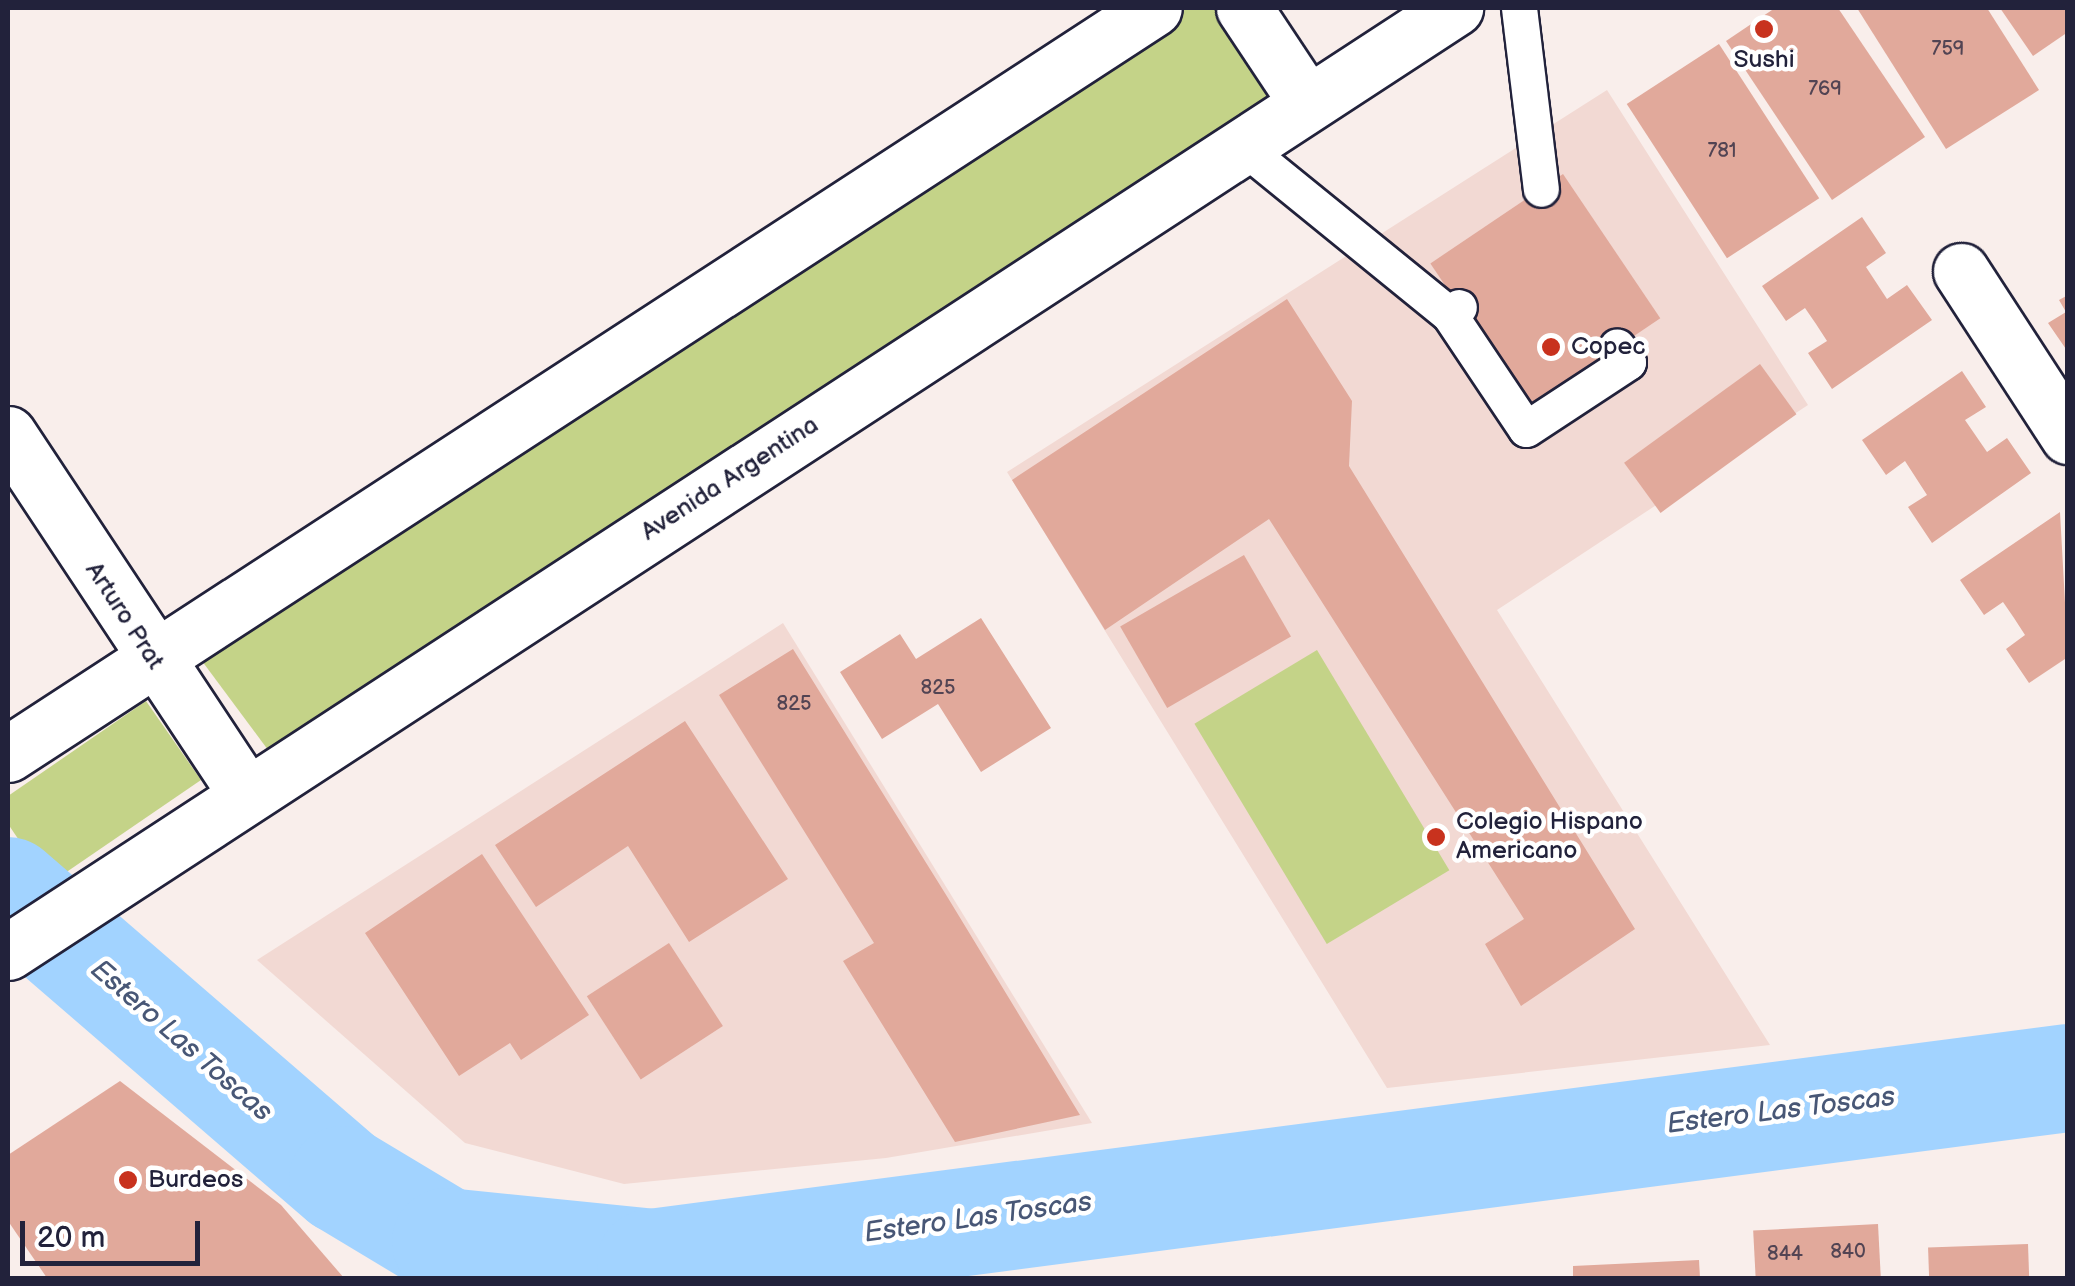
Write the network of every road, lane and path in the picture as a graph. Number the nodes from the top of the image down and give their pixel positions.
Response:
1 (1154, 8) edge
2 (1244, 8) edge
3 (1454, 8) edge
4 (1519, 8) edge
5 (1308, 103) junction
6 (1242, 146) junction
7 (1541, 189) dead end
8 (1960, 271) dead end
9 (1618, 346) dead end
10 (8, 434) edge
11 (2068, 436) edge
12 (151, 659) junction
13 (8, 754) edge
14 (246, 793) junction
15 (8, 952) edge

1 - 12 main road
2 - 5 main road
3 - 5 main road, Avenida Argentina
4 - 7 lane
5 - 6 main road, Avenida Argentina
6 - 9 lane
6 - 14 main road, Avenida Argentina
8 - 11 main road
10 - 12 main road, Arturo Prat
12 - 13 main road
12 - 14 main road, Arturo Prat
14 - 15 main road, Avenida Argentina

